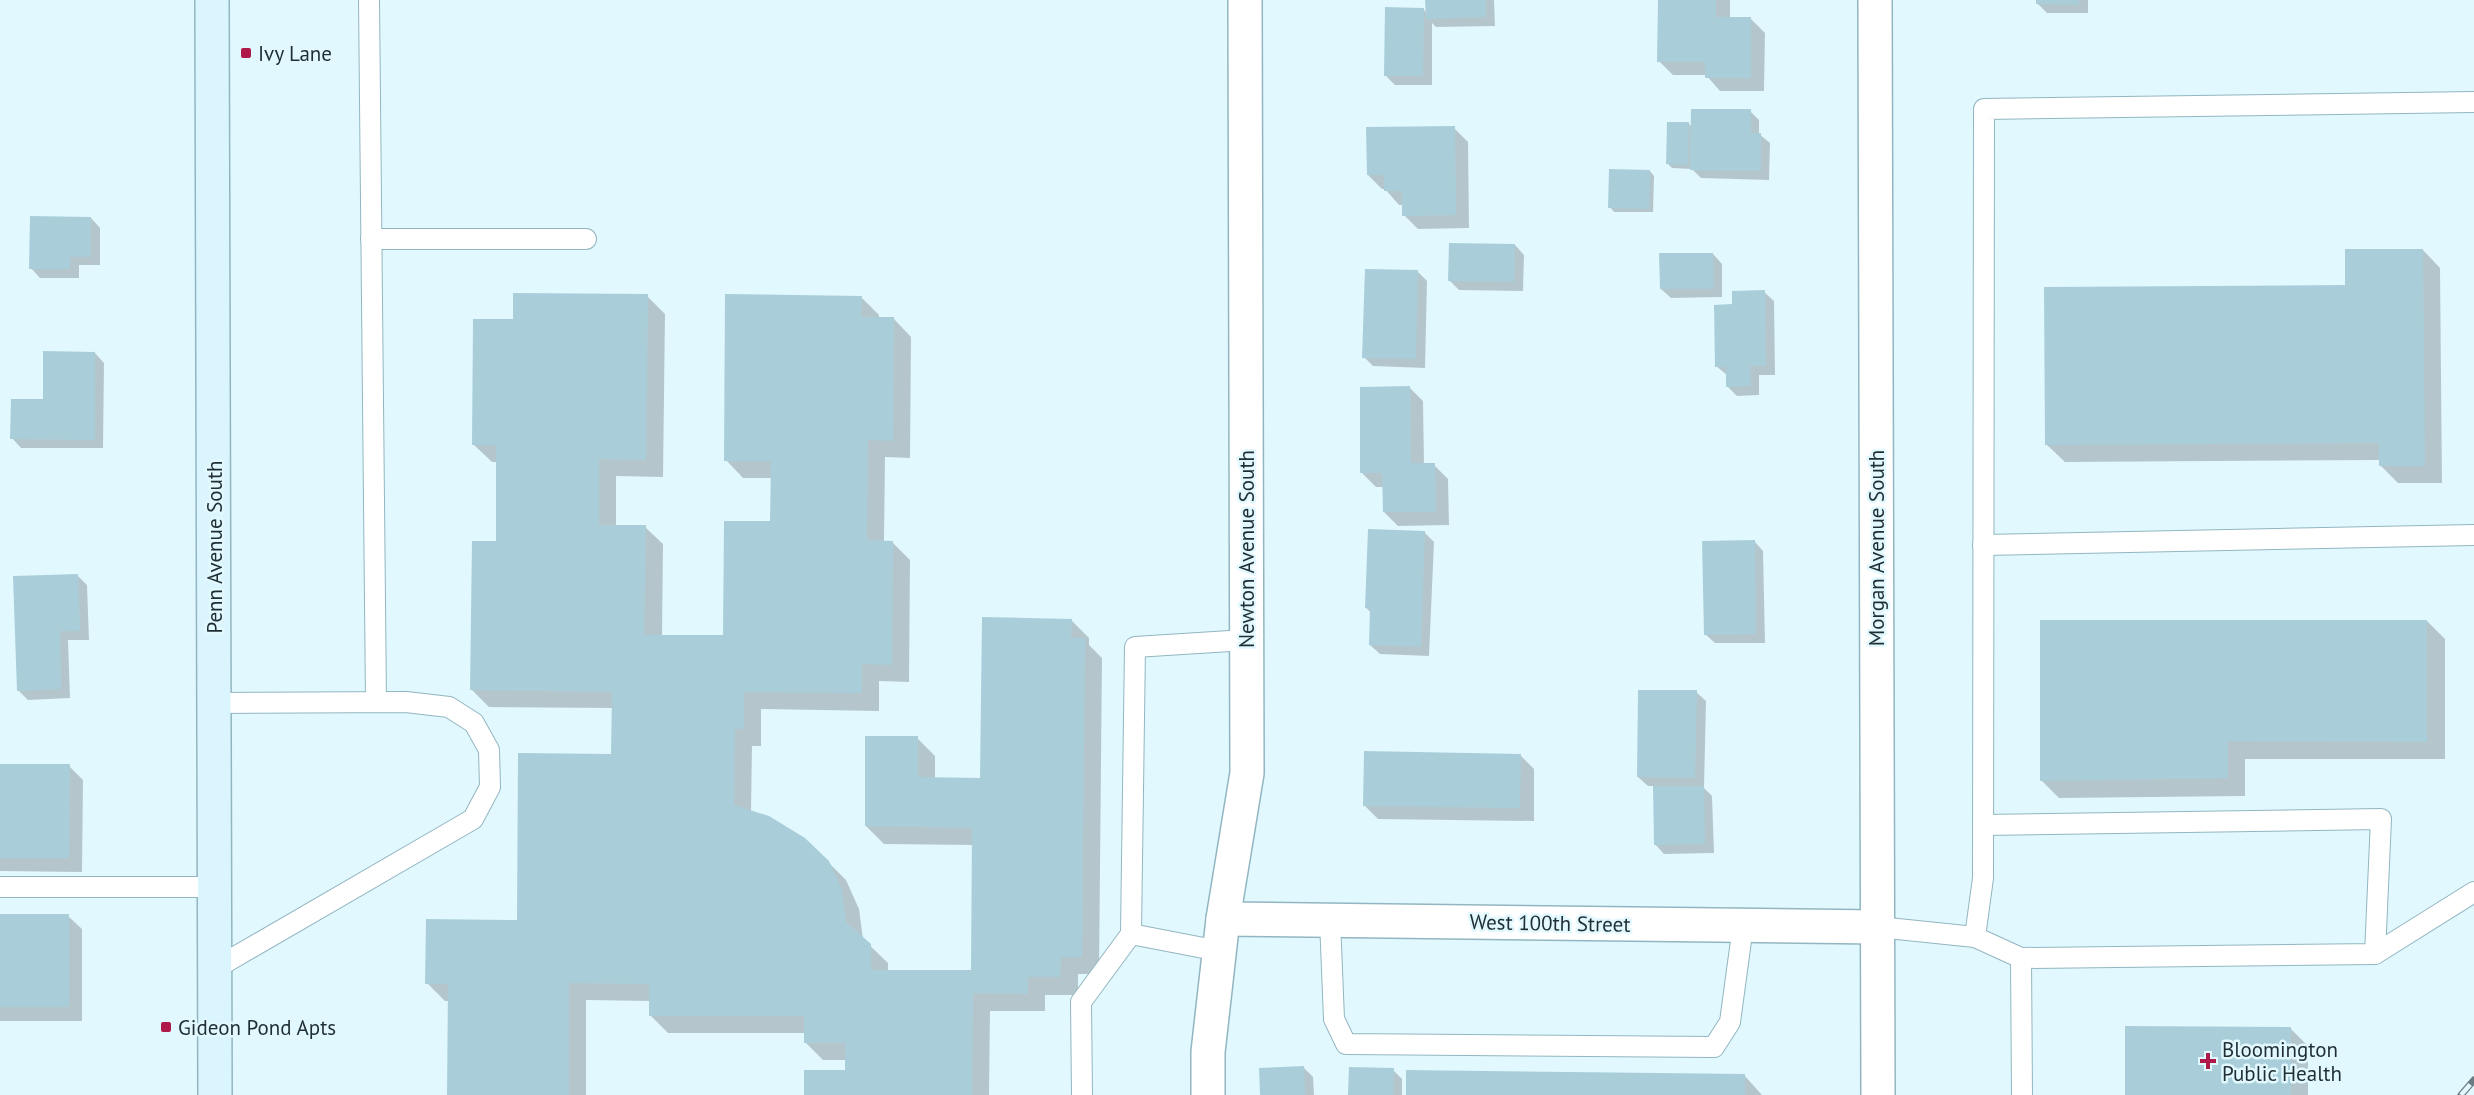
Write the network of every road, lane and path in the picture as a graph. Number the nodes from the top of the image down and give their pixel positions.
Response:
1 (212, 0) edge
2 (369, 0) edge
3 (1245, 0) edge
4 (1875, 0) edge
5 (2474, 102) edge
6 (371, 239) junction
7 (586, 239) dead end
8 (2474, 535) edge
9 (1983, 545) junction
10 (1246, 640) junction
11 (376, 702) junction
12 (215, 703) junction
13 (1983, 825) junction
14 (0, 887) edge
15 (216, 887) junction
16 (2474, 892) edge
17 (1223, 919) junction
18 (1330, 921) junction
19 (1743, 926) junction
20 (1878, 927) junction
21 (1131, 934) junction
22 (1975, 937) junction
23 (1219, 951) junction
24 (2375, 954) junction
25 (2021, 958) junction
26 (216, 968) junction
27 (216, 1095) edge
28 (1082, 1095) edge
29 (1208, 1095) edge
30 (1878, 1095) edge
31 (2022, 1095) edge

1 - 12 main road, Penn Avenue South
2 - 6 lane
3 - 10 street, Newton Avenue South
4 - 20 street, Morgan Avenue South
5 - 9 lane
6 - 7 lane
6 - 11 lane
8 - 9 lane
9 - 13 lane
10 - 17 street, Newton Avenue South
10 - 21 lane
11 - 12 lane
11 - 26 lane
12 - 15 main road, Penn Avenue South
13 - 22 lane
13 - 24 lane
14 - 15 lane
15 - 26 main road, Penn Avenue South
16 - 24 lane
17 - 18 street, West 100th Street
17 - 23 street, Newton Avenue South
18 - 19 street, West 100th Street
18 - 19 lane
19 - 20 street, West 100th Street
20 - 22 lane
20 - 30 street, Morgan Avenue South
21 - 23 lane
21 - 28 lane
22 - 25 lane
23 - 29 street, Newton Avenue South
24 - 25 lane
25 - 31 lane
26 - 27 main road, Penn Avenue South

